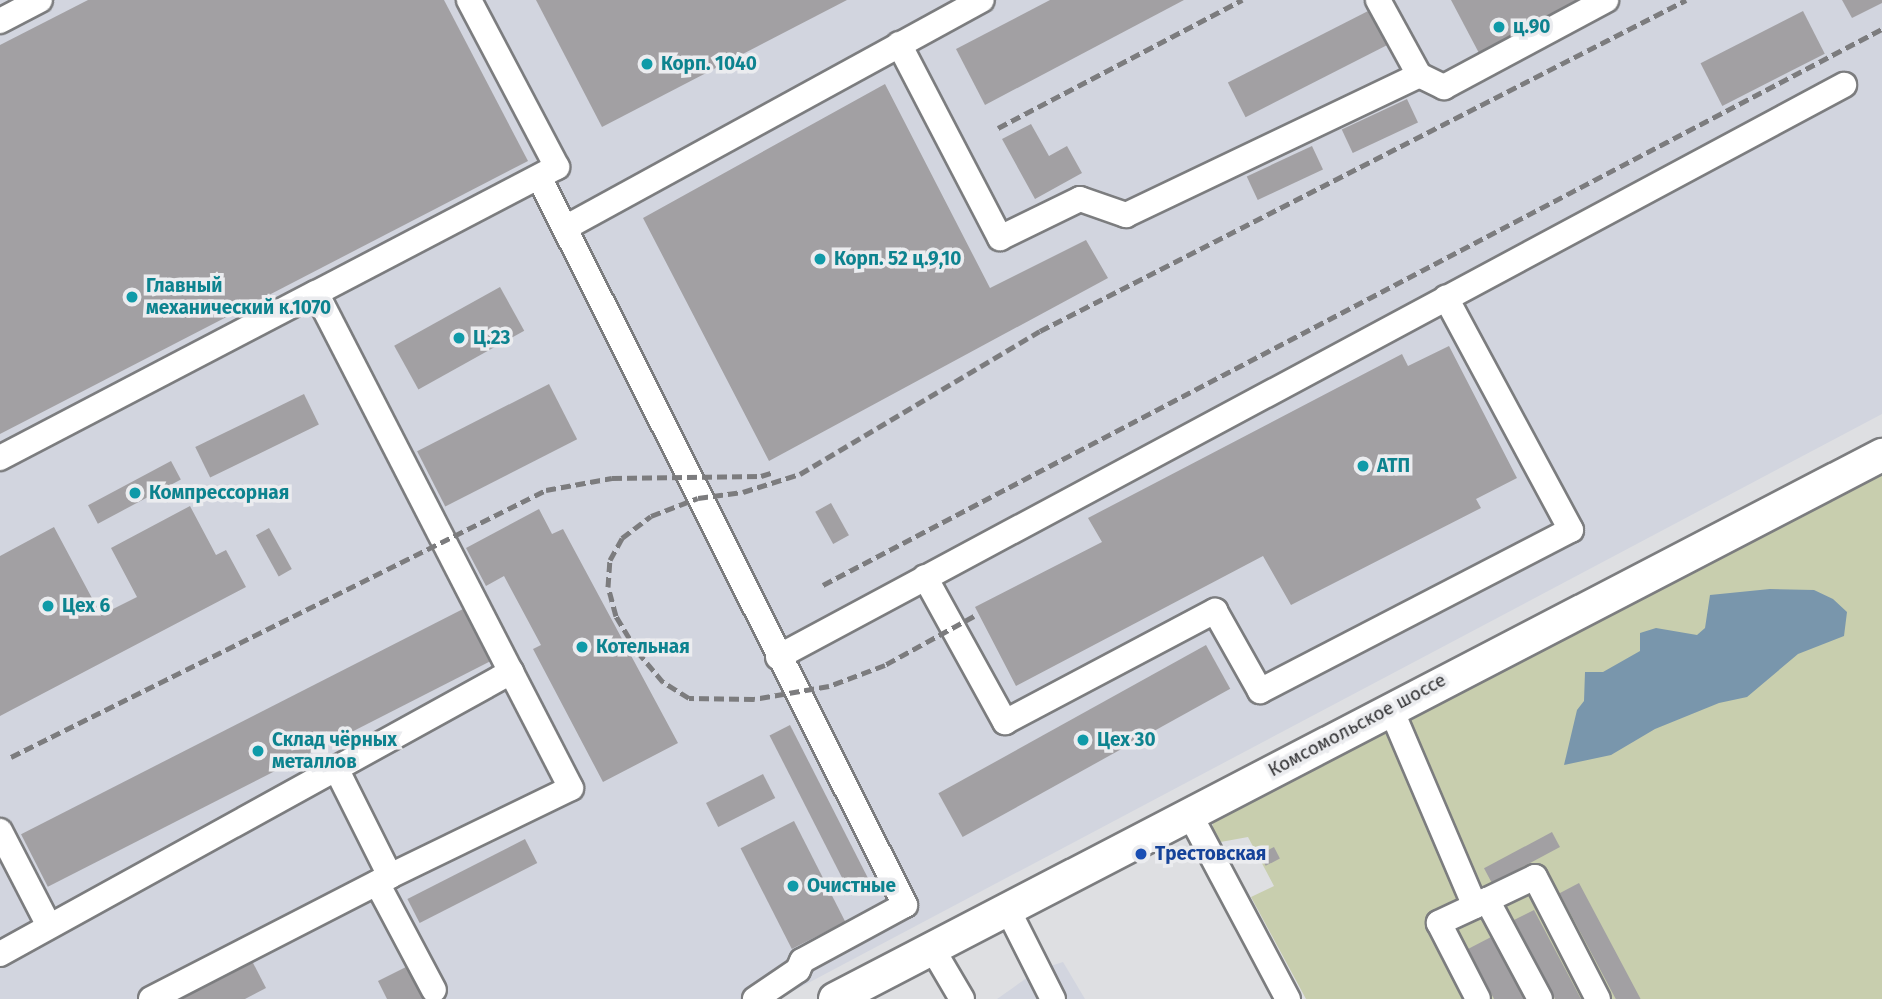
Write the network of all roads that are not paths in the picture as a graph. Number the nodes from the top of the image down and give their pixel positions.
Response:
1 (40, 0) edge
2 (469, 0) edge
3 (982, 0) edge
4 (1378, 0) edge
5 (1606, 0) edge
6 (0, 21) edge
7 (899, 44) junction
8 (1419, 75) junction
9 (1844, 85) dead end
10 (539, 177) junction
11 (565, 228) junction
12 (316, 293) junction
13 (1446, 298) junction
14 (1882, 454) edge
15 (0, 458) edge
16 (926, 577) junction
17 (778, 657) junction
18 (511, 671) junction
19 (1390, 707) junction
20 (335, 768) junction
21 (1189, 813) junction
22 (0, 831) edge
23 (383, 879) junction
24 (1481, 903) junction
25 (1007, 908) junction
26 (50, 926) junction
27 (932, 948) junction
28 (0, 954) edge
29 (434, 990) dead end
30 (151, 999) edge
31 (755, 999) edge
32 (835, 999) edge
33 (962, 999) edge
34 (1053, 999) edge
35 (1288, 999) edge
36 (1478, 999) edge
37 (1540, 999) edge
38 (1598, 999) edge

1 - 6 street
2 - 10 street
3 - 7 street
4 - 8 street
5 - 8 street
7 - 8 street
7 - 11 street
9 - 13 street
10 - 11 street
10 - 12 street
11 - 17 street
12 - 15 street
12 - 18 street
13 - 16 street
13 - 16 street
14 - 19 main road, Комсомольское шоссе
16 - 17 street
17 - 31 street
18 - 20 street
18 - 23 street
19 - 21 main road, Комсомольское шоссе
19 - 24 street
20 - 23 street
20 - 26 street
21 - 25 main road, Комсомольское шоссе
21 - 35 street
22 - 26 street
23 - 29 street
23 - 30 street
24 - 36 street
24 - 37 street
24 - 38 street
25 - 27 main road, Комсомольское шоссе
25 - 34 street
26 - 28 street
27 - 32 main road, Комсомольское шоссе
27 - 33 street

